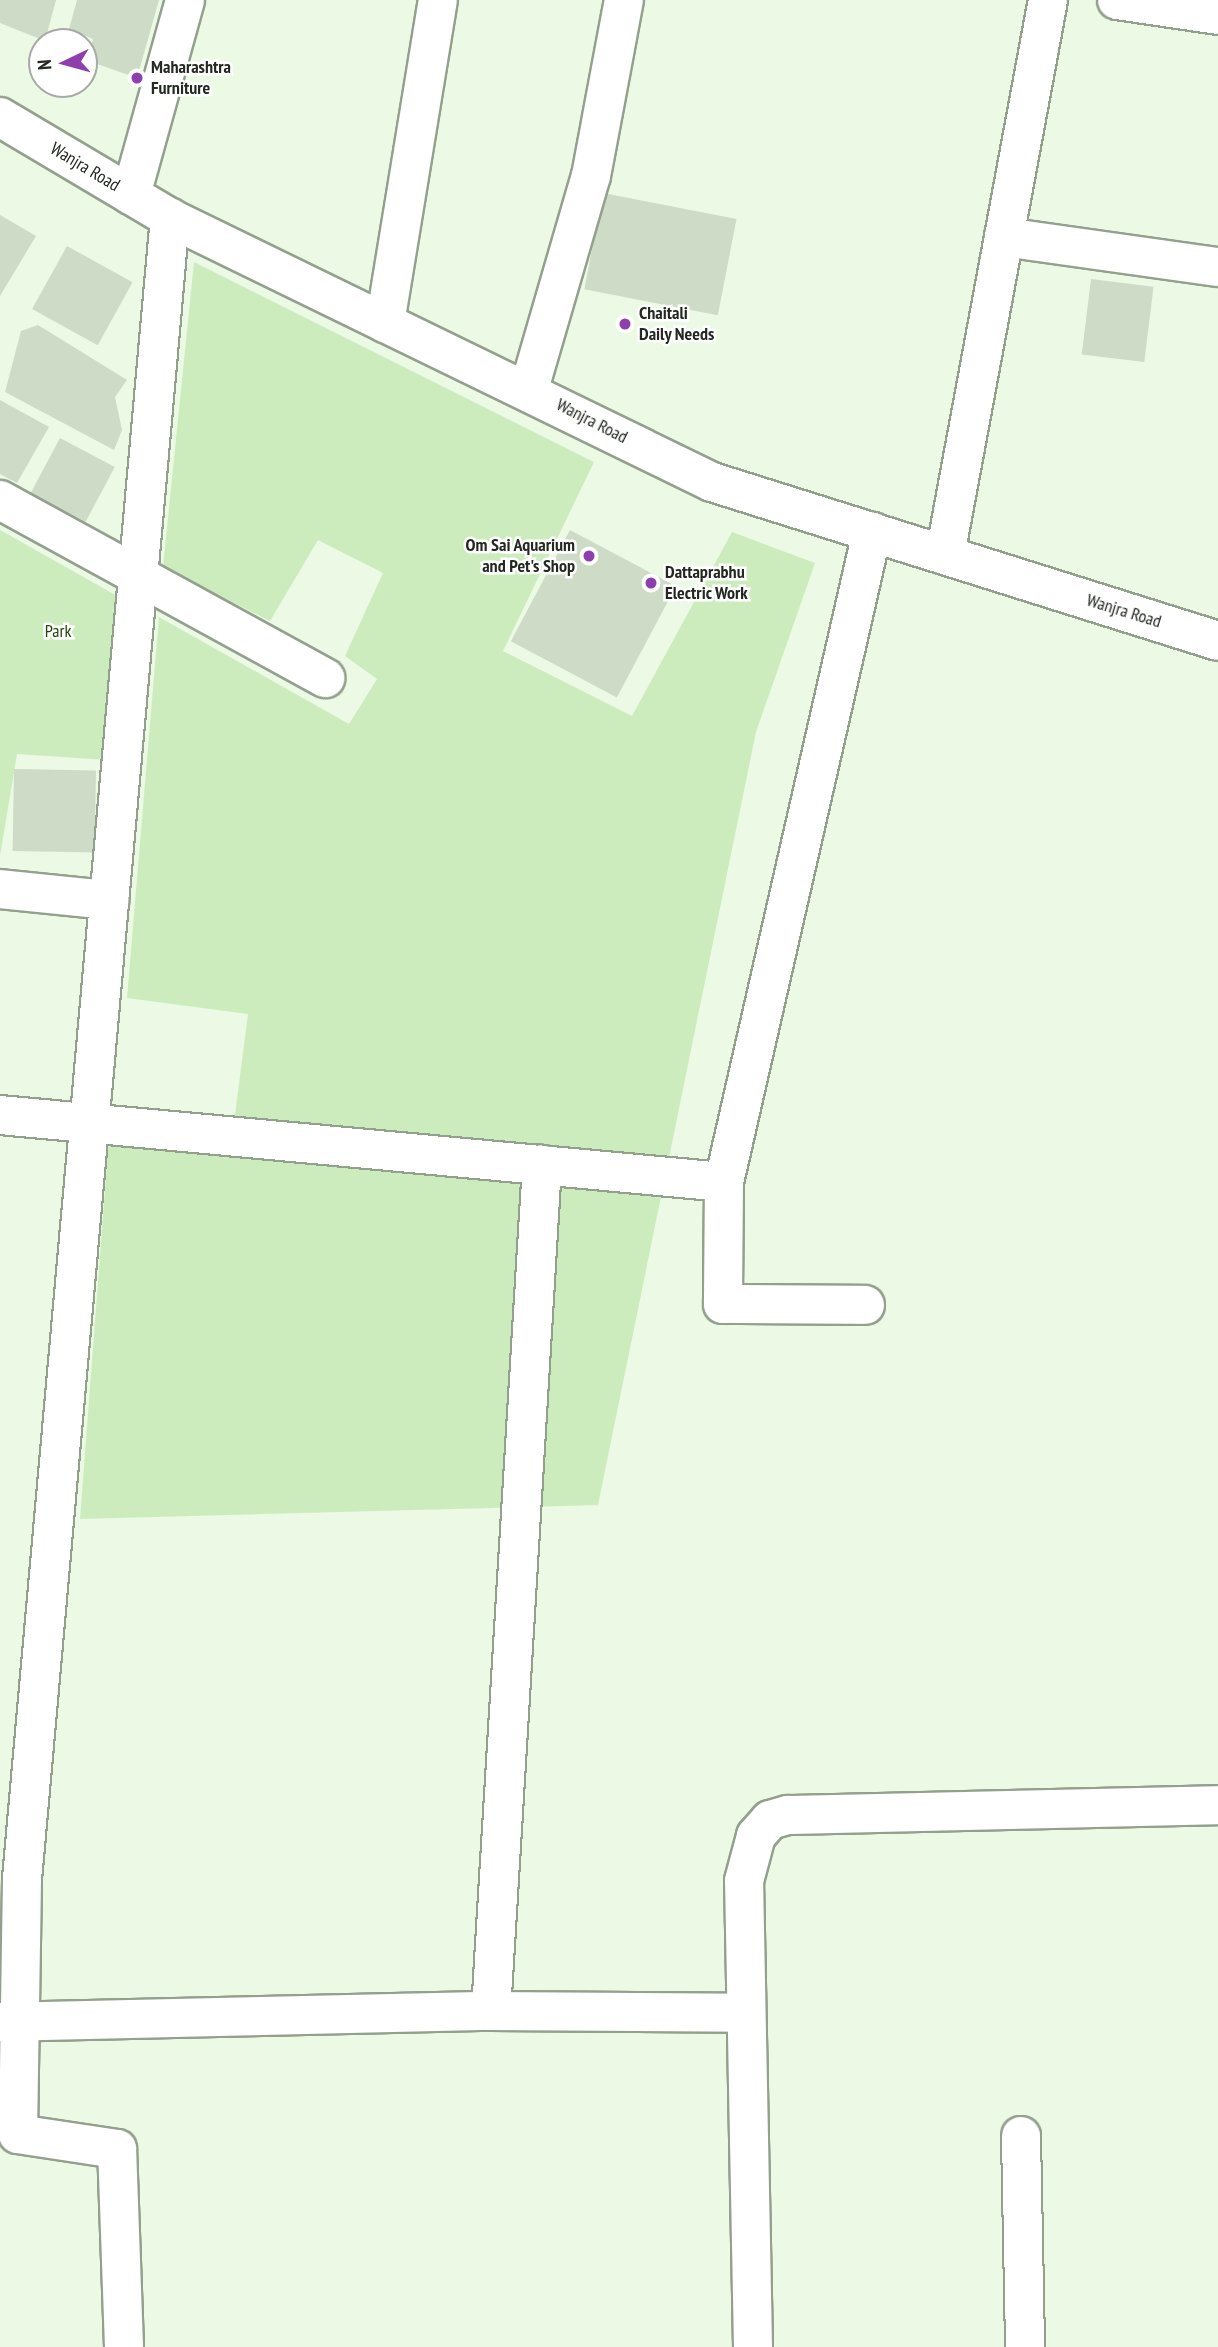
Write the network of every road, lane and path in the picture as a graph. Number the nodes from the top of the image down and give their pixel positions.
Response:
1 (185, 0) edge
2 (439, 0) edge
3 (624, 0) edge
4 (1048, 0) edge
5 (1117, 0) edge
6 (1218, 15) edge
7 (0, 117) edge
8 (131, 195) junction
9 (170, 218) junction
10 (1004, 237) junction
11 (1218, 267) edge
12 (385, 323) junction
13 (528, 388) junction
14 (0, 500) edge
15 (872, 532) junction
16 (945, 555) junction
17 (138, 572) junction
18 (1218, 641) edge
19 (324, 678) dead end
20 (0, 889) edge
21 (109, 900) junction
22 (0, 1115) edge
23 (89, 1123) junction
24 (542, 1165) junction
25 (724, 1182) junction
26 (865, 1305) dead end
27 (14, 1801) edge
28 (1218, 1805) edge
29 (491, 2011) junction
30 (746, 2013) junction
31 (10, 2022) edge
32 (1021, 2136) dead end
33 (124, 2347) edge
34 (753, 2347) edge
35 (1025, 2347) edge

1 - 8 street
2 - 12 street
3 - 13 street
4 - 10 street
5 - 6 street
7 - 8 street, Wanjra Road
8 - 9 street, Wanjra Road
9 - 12 street, Wanjra Road
9 - 17 street
10 - 11 street
10 - 16 street
12 - 13 street, Wanjra Road
13 - 15 street, Wanjra Road
14 - 17 street
15 - 16 street, Wanjra Road
15 - 25 street
16 - 18 street, Wanjra Road
17 - 19 street
17 - 21 street
20 - 21 street
21 - 23 street
22 - 23 street
23 - 24 street
23 - 27 street
24 - 25 street
24 - 29 street
25 - 26 street
27 - 31 street
28 - 30 street
29 - 30 street
29 - 31 street
30 - 34 street
31 - 33 street
32 - 35 street

